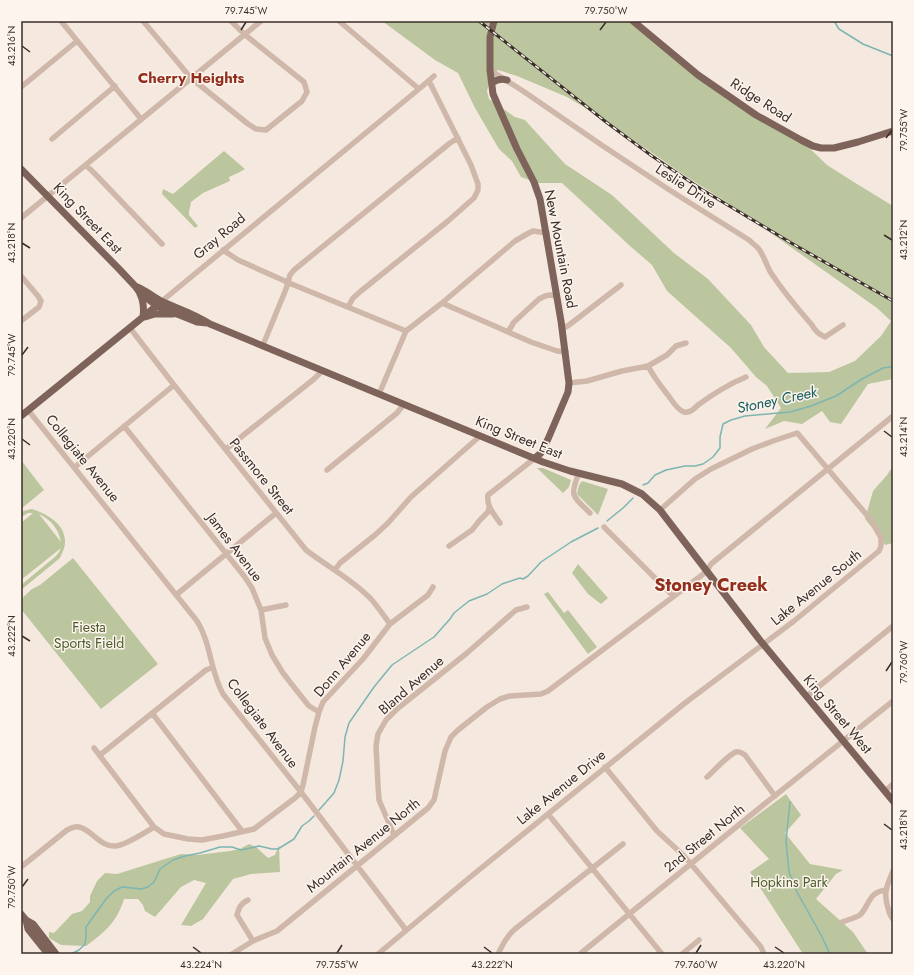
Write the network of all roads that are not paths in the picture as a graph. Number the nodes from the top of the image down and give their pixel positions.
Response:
1 (61, 21) edge
2 (143, 21) edge
3 (231, 21) edge
4 (261, 21) edge
5 (340, 21) edge
6 (494, 21) edge
7 (633, 21) edge
8 (244, 34) junction
9 (77, 41) junction
10 (490, 70) junction
11 (434, 76) dead end
12 (191, 78) junction
13 (507, 80) junction
14 (429, 81) junction
15 (492, 83) junction
16 (115, 86) junction
17 (21, 87) edge
18 (419, 89) junction
19 (142, 119) junction
20 (893, 131) edge
21 (458, 138) junction
22 (52, 139) dead end
23 (86, 165) junction
24 (21, 169) edge
25 (48, 196) junction
26 (21, 218) edge
27 (547, 233) junction
28 (162, 244) dead end
29 (224, 250) junction
30 (21, 276) edge
31 (288, 282) junction
32 (621, 285) dead end
33 (135, 286) junction
34 (140, 293) junction
35 (557, 296) junction
36 (442, 303) junction
37 (159, 304) junction
38 (348, 307) junction
39 (179, 315) junction
40 (143, 317) junction
41 (21, 321) edge
42 (210, 324) junction
43 (843, 325) dead end
44 (130, 328) junction
45 (562, 328) junction
46 (406, 331) junction
47 (508, 332) junction
48 (686, 343) dead end
49 (263, 346) junction
50 (566, 352) junction
51 (648, 366) junction
52 (322, 371) junction
53 (746, 377) dead end
54 (569, 383) junction
55 (174, 385) junction
56 (379, 394) junction
57 (404, 404) junction
58 (28, 410) junction
59 (21, 416) edge
60 (893, 416) edge
61 (124, 426) junction
62 (480, 436) junction
63 (226, 449) junction
64 (535, 458) junction
65 (75, 467) junction
66 (828, 469) junction
67 (327, 470) dead end
68 (579, 474) junction
69 (489, 508) junction
70 (660, 510) junction
71 (276, 513) junction
72 (590, 513) dead end
73 (500, 523) dead end
74 (604, 527) dead end
75 (449, 546) dead end
76 (226, 554) junction
77 (335, 570) junction
78 (707, 571) junction
79 (433, 586) dead end
80 (176, 595) junction
81 (673, 596) junction
82 (286, 605) dead end
83 (527, 607) dead end
84 (261, 610) junction
85 (390, 624) junction
86 (893, 626) edge
87 (763, 643) junction
88 (213, 667) junction
89 (807, 696) junction
90 (893, 701) edge
91 (319, 712) junction
92 (152, 713) junction
93 (844, 740) junction
94 (94, 748) dead end
95 (100, 755) junction
96 (605, 768) junction
97 (707, 777) dead end
98 (893, 784) edge
99 (885, 791) junction
100 (300, 792) junction
101 (776, 796) junction
102 (893, 801) edge
103 (548, 814) junction
104 (154, 827) junction
105 (242, 831) junction
106 (394, 836) junction
107 (623, 844) dead end
108 (691, 864) junction
109 (356, 866) junction
110 (21, 867) edge
111 (592, 868) junction
112 (893, 871) edge
113 (886, 890) junction
114 (248, 900) dead end
115 (21, 914) edge
116 (629, 914) junction
117 (26, 920) junction
118 (893, 920) edge
119 (842, 922) dead end
120 (406, 930) junction
121 (699, 940) dead end
122 (254, 941) junction
123 (48, 954) edge
124 (56, 954) edge
125 (232, 954) edge
126 (378, 954) edge
127 (498, 954) edge
128 (580, 954) edge
129 (662, 954) edge
130 (682, 954) edge
131 (764, 954) edge

1 - 9 street
2 - 12 street
3 - 8 street
4 - 8 street
5 - 18 street
6 - 10 main road, New Mountain Road
7 - 20 main road, Ridge Road
8 - 12 street
8 - 12 street
9 - 16 street
9 - 17 street
10 - 13 street, Leslie Drive
10 - 15 main road, New Mountain Road
11 - 14 street, Gray Road
12 - 19 street
13 - 15 main road
13 - 43 street, Leslie Drive
14 - 18 street, Gray Road
14 - 21 street
15 - 27 main road, New Mountain Road
16 - 19 street
16 - 22 street
18 - 29 street, Gray Road
19 - 23 street
21 - 31 street
21 - 38 street
23 - 25 street
23 - 28 street
24 - 25 main road, King Street East
25 - 26 street
25 - 33 main road, King Street East
27 - 35 main road, New Mountain Road
27 - 36 street
29 - 31 street
29 - 37 street, Gray Road
30 - 41 street
31 - 38 street
31 - 49 street
32 - 45 street
33 - 34 main road, King Street East
33 - 37 main road, King Street East
34 - 37 main road, King Street East
34 - 40 main road
35 - 45 main road, New Mountain Road
35 - 47 street
36 - 46 street
36 - 47 street
37 - 39 main road, King Street East
37 - 40 main road, Gray Road
37 - 42 main road, King Street East
38 - 46 street
39 - 40 main road
39 - 42 main road, King Street East
40 - 44 main road, Gray Road
42 - 49 main road, King Street East
44 - 55 street, Passmore Street
44 - 58 main road, Gray Road
45 - 50 main road, New Mountain Road
46 - 56 street
47 - 50 street
48 - 51 street
49 - 52 main road, King Street East
50 - 54 main road, New Mountain Road
51 - 53 street
51 - 54 street
52 - 56 main road, King Street East
52 - 63 street
54 - 64 main road, New Mountain Road
55 - 61 street
55 - 63 street, Passmore Street
56 - 57 main road, King Street East
57 - 62 main road, King Street East
57 - 67 street
58 - 59 main road, Gray Road
58 - 65 street, Collegiate Avenue
60 - 66 street, Mountain Avenue North
61 - 65 street
61 - 76 street, James Avenue
62 - 64 main road, King Street East
62 - 77 street
63 - 71 street, Passmore Street
64 - 68 main road, King Street East
64 - 69 street
65 - 80 street, Collegiate Avenue
66 - 70 street
66 - 78 street, Mountain Avenue North
66 - 87 street, Lake Avenue South
68 - 70 main road, King Street East
68 - 72 street
69 - 73 street
69 - 75 street
70 - 78 main road, King Street East
71 - 76 street
71 - 77 street, Passmore Street
74 - 81 street
76 - 80 street
76 - 84 street, James Avenue
77 - 85 street, Passmore Street
78 - 81 street, Mountain Avenue North
78 - 87 main road, King Street East
79 - 85 street, Donn Avenue
80 - 88 street, Collegiate Avenue
81 - 106 street, Mountain Avenue North
82 - 84 street
83 - 106 street, Bland Avenue
84 - 91 street, James Avenue
85 - 91 street, Donn Avenue
86 - 89 street
87 - 89 main road, King Street West
87 - 96 street, Lake Avenue Drive
88 - 92 street
88 - 100 street, Collegiate Avenue
89 - 93 main road, King Street West
90 - 93 street, 2nd Street North
91 - 100 street, Donn Avenue
92 - 95 street
92 - 105 street
93 - 99 main road, King Street West
93 - 101 street, 2nd Street North
94 - 95 street
95 - 104 street
96 - 103 street, Lake Avenue Drive
96 - 108 street
97 - 101 street
98 - 99 street
99 - 102 main road, King Street West
100 - 105 street
100 - 109 street, Collegiate Avenue
101 - 108 street, 2nd Street North
103 - 111 street
103 - 120 street, Lake Avenue Drive
104 - 105 street
104 - 110 street
106 - 109 street, Mountain Avenue North
107 - 111 street
108 - 116 street, 2nd Street North
108 - 131 street
109 - 120 street, Collegiate Avenue
109 - 122 street, Mountain Avenue North
111 - 116 street
111 - 127 street
112 - 113 street
113 - 118 street
113 - 119 street
114 - 122 street
115 - 117 main road
116 - 128 street, 2nd Street North
116 - 129 street
117 - 123 main road
117 - 124 main road
120 - 126 street, Lake Avenue Drive
121 - 130 street
122 - 125 street, Mountain Avenue North

